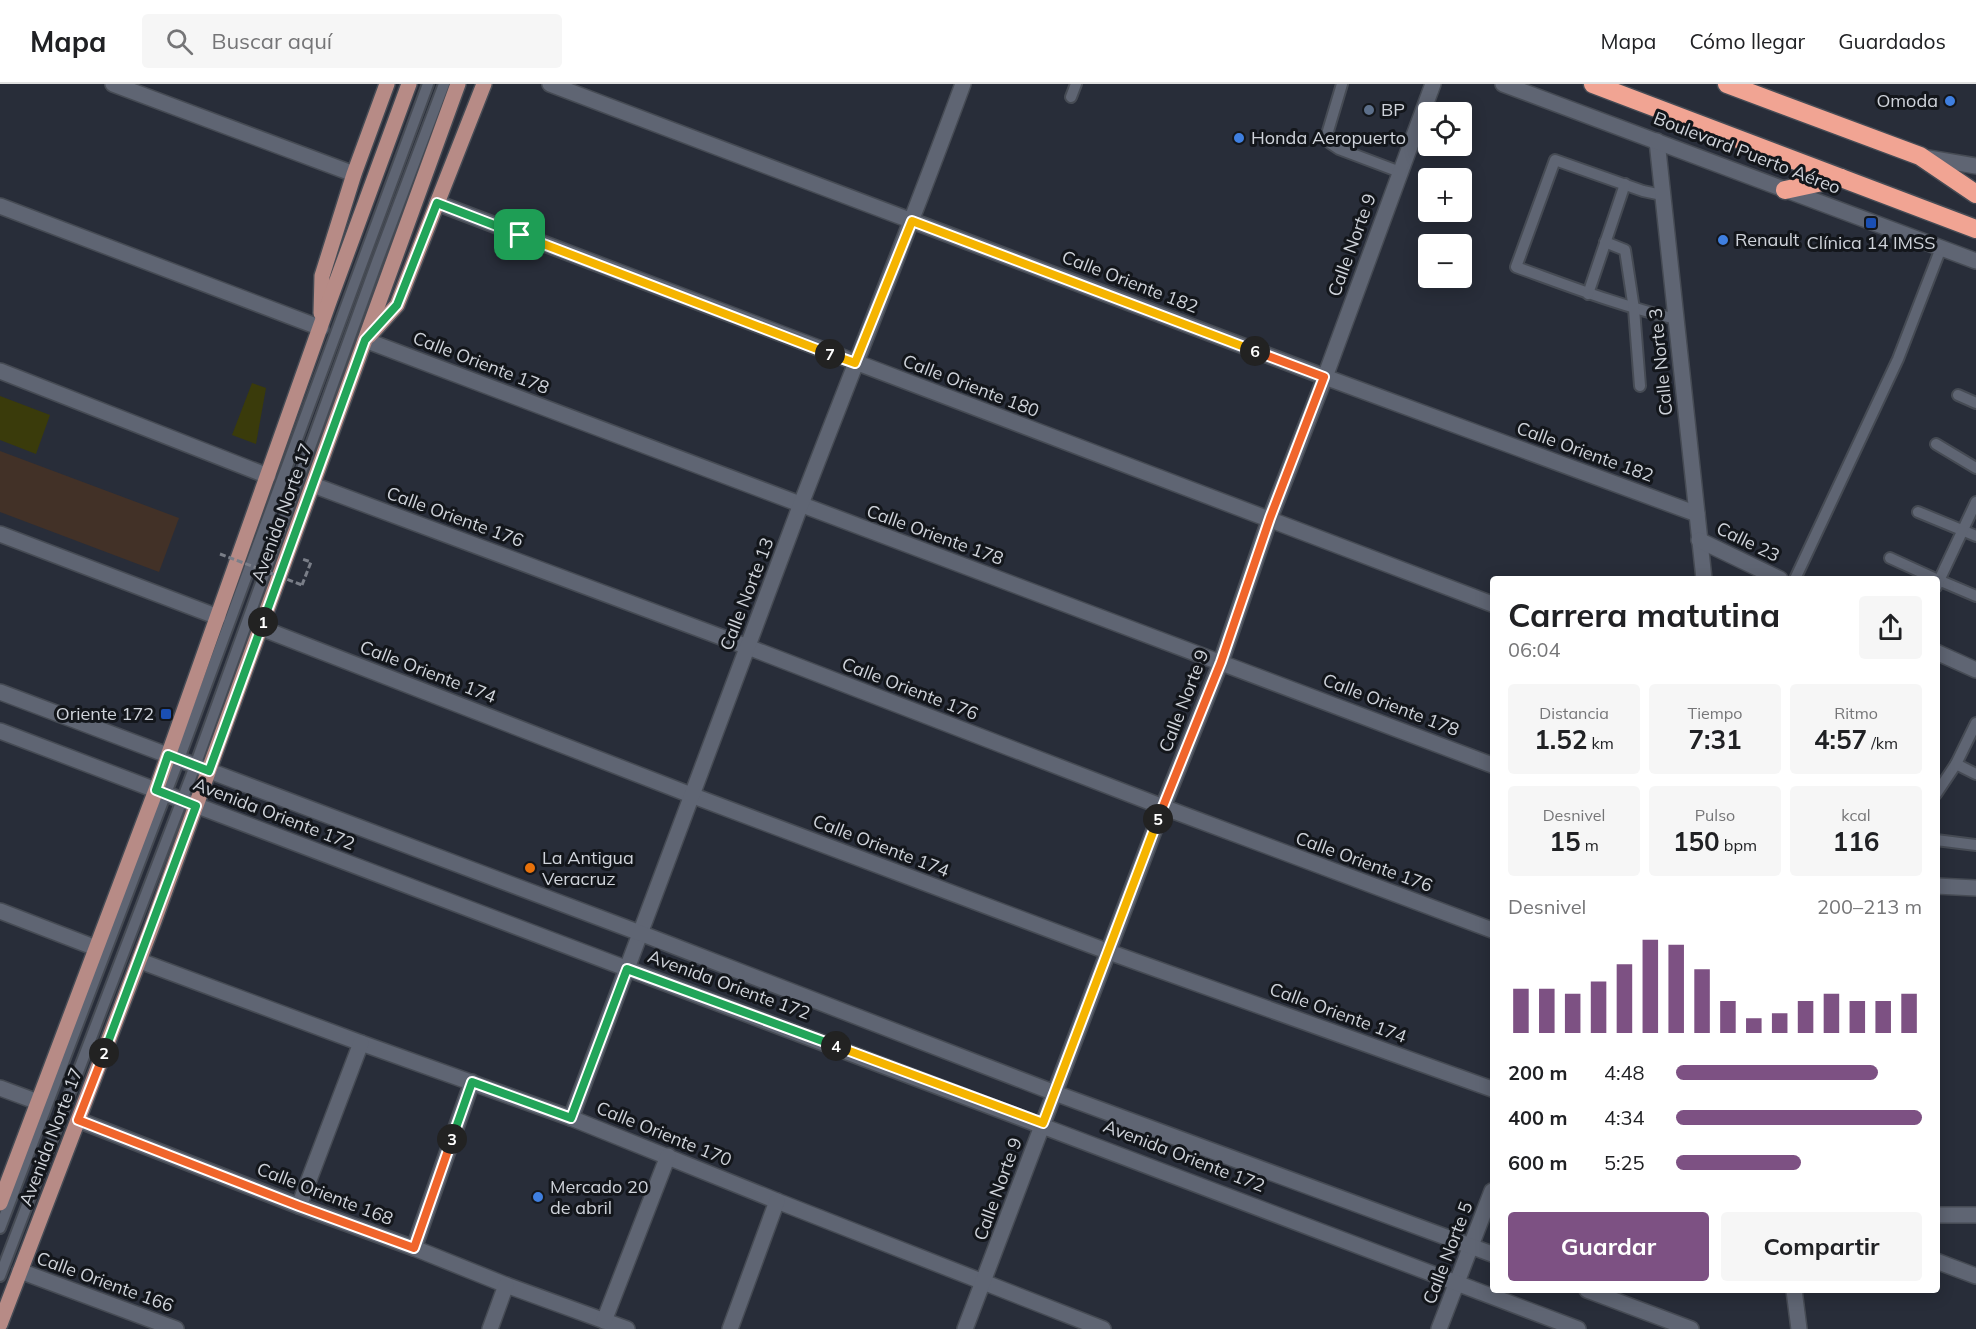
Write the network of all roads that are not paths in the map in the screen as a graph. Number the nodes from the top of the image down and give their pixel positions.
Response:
1 (113, 84) edge
2 (387, 84) edge
3 (409, 84) edge
4 (428, 84) edge
5 (444, 84) edge
6 (458, 84) edge
7 (484, 84) edge
8 (550, 84) edge
9 (963, 84) edge
10 (1076, 84) edge
11 (1342, 84) edge
12 (1433, 84) edge
13 (1503, 84) edge
14 (1593, 84) edge
15 (1732, 85) edge
16 (1071, 97) dead end
17 (1656, 141) junction
18 (1920, 156) junction
19 (1976, 166) edge
20 (1400, 171) junction
21 (354, 174) junction
22 (1840, 178) junction
23 (1624, 184) junction
24 (1785, 190) junction
25 (1976, 194) edge
26 (1662, 195) junction
27 (437, 203) junction
28 (0, 206) edge
29 (912, 221) junction
30 (1976, 229) edge
31 (1605, 242) junction
32 (1941, 248) junction
33 (1976, 261) edge
34 (1588, 294) junction
35 (1634, 309) junction
36 (1676, 319) junction
37 (321, 328) junction
38 (365, 340) junction
39 (855, 363) junction
40 (0, 371) edge
41 (1324, 377) junction
42 (1640, 386) dead end
43 (1958, 395) dead end
44 (1976, 403) edge
45 (1936, 444) dead end
46 (1976, 468) edge
47 (268, 476) junction
48 (313, 485) junction
49 (1976, 502) edge
50 (801, 505) junction
51 (1918, 512) dead end
52 (1697, 514) junction
53 (1270, 518) junction
54 (1963, 530) junction
55 (0, 534) edge
56 (1976, 536) edge
57 (1699, 540) junction
58 (1890, 558) dead end
59 (1704, 576) edge
60 (1774, 576) edge
61 (1796, 576) edge
62 (1927, 576) edge
63 (1940, 576) edge
64 (1940, 582) edge
65 (1976, 596) edge
66 (1490, 603) edge
67 (218, 617) junction
68 (261, 628) junction
69 (748, 647) junction
70 (1940, 654) edge
71 (1221, 662) junction
72 (1976, 670) edge
73 (0, 692) edge
74 (1976, 723) edge
75 (0, 730) edge
76 (174, 757) junction
77 (1490, 764) edge
78 (1956, 764) junction
79 (202, 768) junction
80 (1976, 774) edge
81 (1940, 788) edge
82 (161, 792) junction
83 (691, 795) junction
84 (189, 803) junction
85 (1163, 807) junction
86 (1940, 840) edge
87 (1976, 845) edge
88 (1940, 886) edge
89 (1976, 888) edge
90 (0, 911) edge
91 (1490, 929) edge
92 (640, 933) junction
93 (96, 948) junction
94 (1109, 952) junction
95 (140, 961) junction
96 (627, 969) junction
97 (361, 1043) junction
98 (472, 1082) junction
99 (0, 1088) edge
100 (1490, 1088) edge
101 (1055, 1093) junction
102 (38, 1102) junction
103 (571, 1118) junction
104 (78, 1120) junction
105 (1043, 1123) junction
106 (668, 1156) junction
107 (1490, 1196) edge
108 (777, 1202) junction
109 (0, 1203) edge
110 (299, 1206) junction
111 (1940, 1215) edge
112 (1976, 1215) edge
113 (0, 1228) edge
114 (1471, 1246) junction
115 (414, 1248) junction
116 (1490, 1253) edge
117 (1940, 1262) edge
118 (20, 1271) junction
119 (0, 1276) edge
120 (1976, 1276) edge
121 (1457, 1282) junction
122 (984, 1283) junction
123 (506, 1285) junction
124 (1595, 1293) edge
125 (1794, 1293) edge
126 (604, 1321) junction
127 (0, 1324) edge
128 (176, 1329) edge
129 (490, 1329) edge
130 (627, 1329) edge
131 (730, 1329) edge
132 (965, 1329) edge
133 (1103, 1329) edge
134 (1439, 1329) edge
135 (1578, 1329) edge
136 (1691, 1329) edge
137 (1799, 1329) edge

1 - 21 street
2 - 21 main road
3 - 37 main road, Avenida Norte 17
4 - 76 lane
5 - 79 lane
6 - 38 main road, Avenida Norte 17
7 - 27 main road
8 - 29 street, Calle Oriente 182
9 - 29 street, Calle Norte 13
10 - 16 lane
11 - 20 lane
12 - 20 street, Calle Norte 9
13 - 17 street, Boulevard Puerto Aéreo
14 - 22 highway
15 - 18 highway
17 - 24 street, Boulevard Puerto Aéreo
17 - 26 street, Calle Norte 3
18 - 19 street
18 - 25 highway
20 - 41 street, Calle Norte 9
21 - 37 main road
22 - 24 highway
22 - 30 highway
23 - 26 lane
23 - 31 lane
23 - 34 lane
24 - 32 street, Boulevard Puerto Aéreo
26 - 36 street, Calle Norte 3
27 - 38 main road
27 - 39 street, Calle Oriente 180
28 - 37 street
29 - 39 street, Calle Norte 13
29 - 41 street, Calle Oriente 182
31 - 34 lane
31 - 35 lane
32 - 33 street, Boulevard Puerto Aéreo
32 - 61 lane
34 - 35 lane
35 - 36 lane
35 - 42 lane
36 - 52 street, Calle Norte 3
37 - 47 main road, Avenida Norte 17
38 - 48 main road, Avenida Norte 17
38 - 50 street, Calle Oriente 178
39 - 50 street, Calle Norte 13
39 - 53 street, Calle Oriente 180
40 - 47 street
41 - 52 street, Calle Oriente 182
41 - 53 street, Calle Norte 9
43 - 44 lane
45 - 46 lane
47 - 67 main road, Avenida Norte 17
48 - 68 main road, Avenida Norte 17
48 - 69 street, Calle Oriente 176
49 - 54 lane
50 - 69 street, Calle Norte 13
50 - 71 street, Calle Oriente 178
51 - 54 lane
52 - 57 street, Calle Norte 3
53 - 66 street, Calle Oriente 180
53 - 71 street, Calle Norte 9
54 - 56 lane
54 - 63 lane
55 - 67 street
57 - 59 street, Calle Norte 3
57 - 60 street, Calle 23
58 - 62 lane
64 - 65 lane
67 - 76 main road, Avenida Norte 17
68 - 79 main road, Avenida Norte 17
68 - 83 street, Calle Oriente 174
69 - 83 street, Calle Norte 13
69 - 85 street, Calle Oriente 176
70 - 72 street
71 - 77 street, Calle Oriente 178
71 - 85 street, Calle Norte 9
73 - 76 street, Avenida Oriente 172
74 - 78 lane
75 - 82 street, Avenida Oriente 172
76 - 79 street, Avenida Oriente 172
76 - 82 main road, Avenida Norte 17
78 - 80 lane
78 - 81 lane
79 - 84 main road, Avenida Norte 17
79 - 92 street, Avenida Oriente 172
82 - 84 street, Avenida Oriente 172
82 - 93 main road, Avenida Norte 17
82 - 113 lane
83 - 92 street, Calle Norte 13
83 - 94 street, Calle Oriente 174
84 - 95 main road, Avenida Norte 17
84 - 96 street, Avenida Oriente 172
84 - 119 lane
85 - 91 street, Calle Oriente 176
85 - 94 street, Calle Norte 9
86 - 87 lane
88 - 89 street
90 - 93 street
92 - 96 street, Calle Norte 13
92 - 101 street, Avenida Oriente 172
93 - 102 main road, Avenida Norte 17
94 - 100 street, Calle Oriente 174
94 - 101 street, Calle Norte 9
95 - 97 street, Calle Oriente 170
95 - 104 main road, Avenida Norte 17
96 - 103 street, Calle Norte 13
96 - 105 street, Avenida Oriente 172
97 - 98 street, Calle Oriente 170
97 - 110 street
98 - 103 street, Calle Oriente 170
98 - 115 street
99 - 102 street
101 - 105 street, Calle Norte 9
101 - 114 street, Avenida Oriente 172
102 - 109 main road, Avenida Norte 17
103 - 106 street, Calle Oriente 170
104 - 110 street, Calle Oriente 168
104 - 118 main road, Avenida Norte 17
105 - 121 street, Avenida Oriente 172
105 - 122 street, Calle Norte 9
106 - 108 street, Calle Oriente 170
106 - 126 street
107 - 114 street, Calle Norte 5
108 - 122 street, Calle Oriente 170
108 - 131 street
110 - 115 street, Calle Oriente 168
111 - 112 street
114 - 116 street, Avenida Oriente 172
114 - 121 street, Calle Norte 5
115 - 123 street, Calle Oriente 168
117 - 120 street
118 - 127 main road, Avenida Norte 17
118 - 128 street, Calle Oriente 166
121 - 134 street, Calle Norte 5
121 - 135 street, Avenida Oriente 172
122 - 132 street, Calle Norte 9
122 - 133 street, Calle Oriente 170
123 - 126 street, Calle Oriente 168
123 - 129 street
124 - 136 street
125 - 137 street
126 - 130 street, Calle Oriente 168

